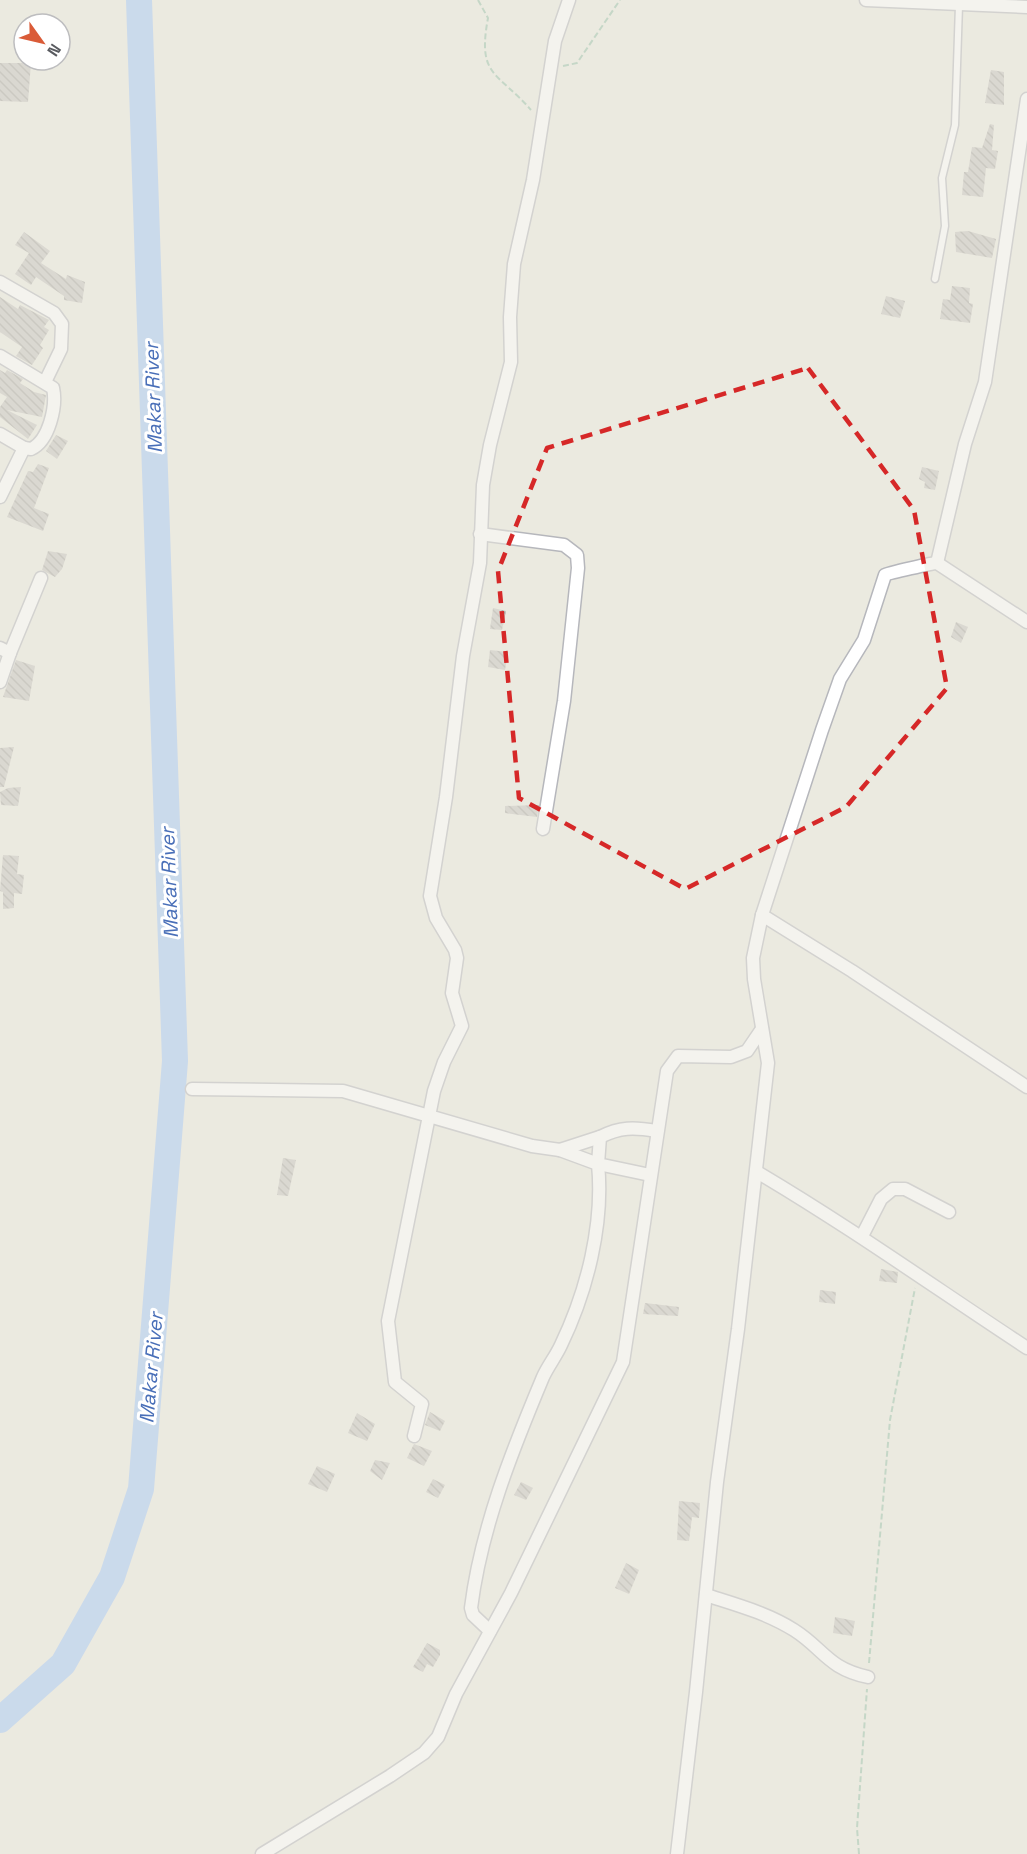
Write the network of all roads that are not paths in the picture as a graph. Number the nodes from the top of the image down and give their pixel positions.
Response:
1 (569, 0) edge
2 (866, 0) edge
3 (959, 5) junction
4 (1027, 7) edge
5 (1027, 99) edge
6 (935, 279) dead end
7 (0, 282) edge
8 (0, 356) edge
9 (45, 382) junction
10 (0, 434) edge
11 (24, 448) junction
12 (0, 497) edge
13 (480, 534) junction
14 (937, 562) junction
15 (41, 578) dead end
16 (1027, 622) edge
17 (5, 650) edge
18 (0, 682) edge
19 (543, 829) dead end
20 (762, 915) junction
21 (762, 1029) junction
22 (747, 1052) junction
23 (768, 1063) junction
24 (1027, 1087) edge
25 (192, 1089) dead end
26 (429, 1115) junction
27 (656, 1131) junction
28 (600, 1137) junction
29 (560, 1150) junction
30 (598, 1164) junction
31 (757, 1172) junction
32 (650, 1175) junction
33 (950, 1212) dead end
34 (862, 1236) junction
35 (1027, 1348) edge
36 (414, 1436) dead end
37 (706, 1595) junction
38 (490, 1631) junction
39 (868, 1677) road end
40 (262, 1854) edge
41 (677, 1854) edge

1 - 13 street
2 - 3 street
3 - 4 street
3 - 6 lane
5 - 14 street
7 - 9 street
8 - 9 street
9 - 11 street
10 - 11 street
11 - 12 street
13 - 19 street
13 - 26 street
14 - 16 street
14 - 20 street
15 - 17 street
17 - 18 street
20 - 21 street
20 - 24 street
21 - 22 street
21 - 23 street
22 - 23 street
22 - 27 street
23 - 31 street
25 - 26 street
26 - 29 street
26 - 36 street
27 - 28 street
27 - 32 street
28 - 29 street
28 - 30 street
29 - 30 street
30 - 32 street
30 - 38 street
31 - 34 street
31 - 37 street
32 - 38 street
33 - 34 street
34 - 35 street
37 - 39 street
37 - 41 street
38 - 40 street

